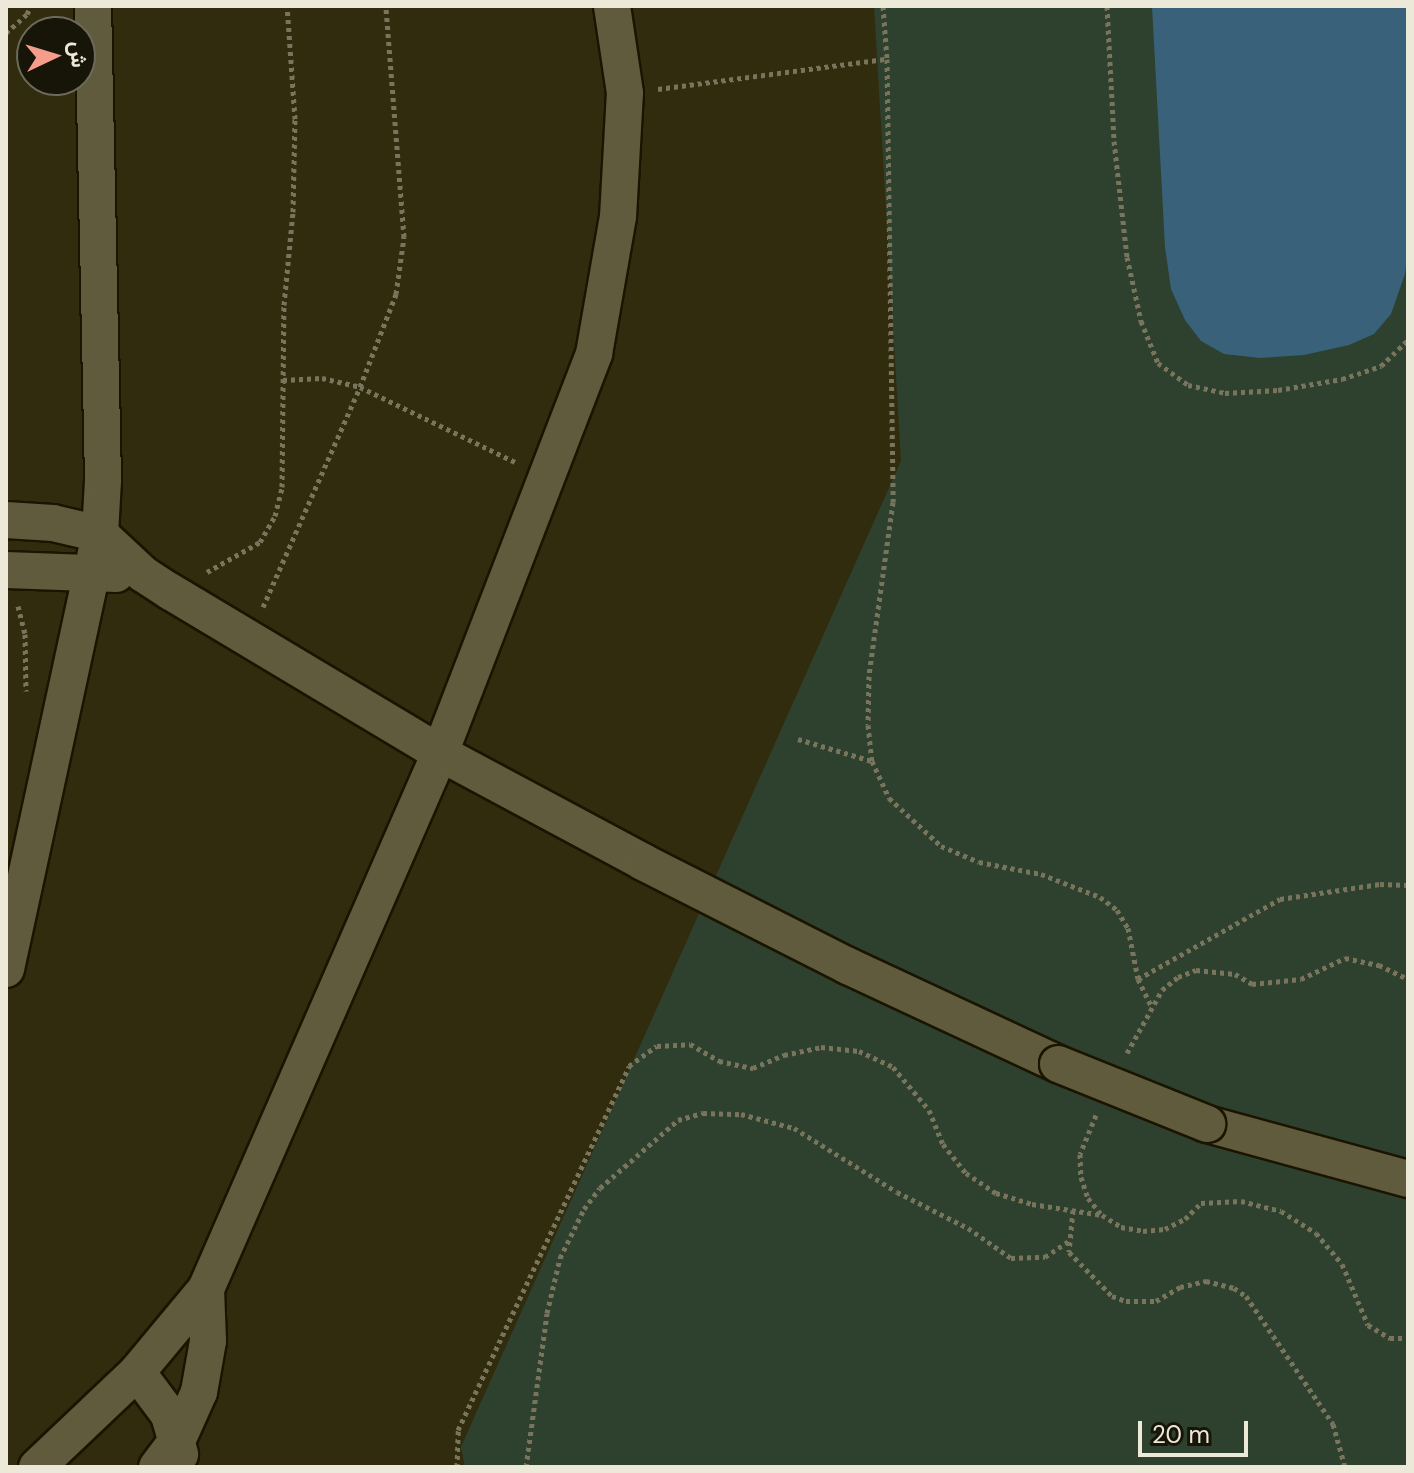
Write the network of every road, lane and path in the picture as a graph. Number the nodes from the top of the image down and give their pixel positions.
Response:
1 (31, 6) edge
2 (93, 6) edge
3 (287, 6) edge
4 (386, 6) edge
5 (612, 6) edge
6 (883, 6) edge
7 (1107, 6) edge
8 (6, 33) edge
9 (887, 59) junction
10 (625, 93) junction
11 (1408, 340) edge
12 (283, 380) junction
13 (360, 387) junction
14 (546, 477) junction
15 (6, 520) edge
16 (100, 534) junction
17 (8, 570) edge
18 (93, 575) junction
19 (157, 583) junction
20 (248, 640) junction
21 (27, 699) dead end
22 (798, 739) dead end
23 (440, 753) junction
24 (872, 761) junction
25 (1408, 885) edge
26 (6, 969) edge
27 (1138, 979) junction
28 (1151, 1006) dead end
29 (1408, 1179) edge
30 (1073, 1210) junction
31 (1102, 1215) dead end
32 (1069, 1241) junction
33 (206, 1289) junction
34 (137, 1372) junction
35 (173, 1458) edge
36 (53, 1461) edge
37 (457, 1467) edge
38 (526, 1467) edge
39 (1345, 1467) edge

1 - 8 path
2 - 16 street
3 - 12 path
4 - 13 path
5 - 10 street
6 - 9 path
7 - 11 path
9 - 10 path
9 - 24 path
10 - 14 street
12 - 13 path
12 - 19 path
13 - 14 path
13 - 20 path
14 - 23 street
15 - 16 street
16 - 18 street
16 - 19 street
17 - 18 street
17 - 21 path
18 - 19 street
18 - 26 street
19 - 20 street
20 - 23 street
22 - 24 path
23 - 29 street, bridge
23 - 33 street
24 - 27 path
25 - 27 path
27 - 28 path
30 - 31 path
30 - 32 path
30 - 37 path
32 - 38 path
32 - 39 path
33 - 34 street
33 - 35 street
34 - 35 street
34 - 36 street

